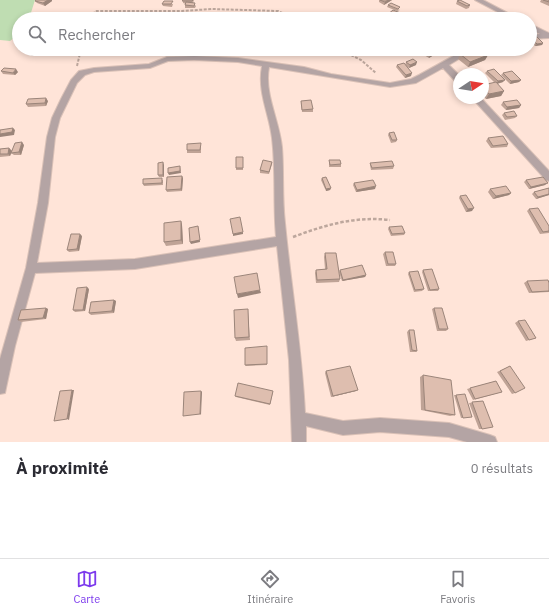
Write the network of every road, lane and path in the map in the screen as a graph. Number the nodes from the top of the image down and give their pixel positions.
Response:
1 (478, 0) edge
2 (96, 12) edge
3 (182, 12) edge
4 (182, 12) edge
5 (280, 12) edge
6 (502, 12) edge
7 (537, 29) edge
8 (549, 35) edge
9 (537, 36) edge
10 (78, 56) edge
11 (352, 56) edge
12 (458, 56) edge
13 (444, 64) junction
14 (266, 65) junction
15 (82, 73) junction
16 (453, 74) edge
17 (396, 84) junction
18 (481, 104) edge
19 (549, 178) edge
20 (390, 220) dead end
21 (282, 241) junction
22 (31, 268) junction
23 (0, 388) edge
24 (299, 418) junction
25 (299, 442) edge
26 (490, 442) edge

1 - 6 street
2 - 4 path
3 - 5 path
7 - 8 street
8 - 9 street
10 - 15 path
11 - 17 path
12 - 13 street
13 - 16 street
13 - 17 street
14 - 15 street
14 - 17 street
14 - 21 street
15 - 22 street
18 - 19 street
20 - 21 path
21 - 22 street
21 - 24 street
22 - 23 street
24 - 25 street
24 - 26 street

